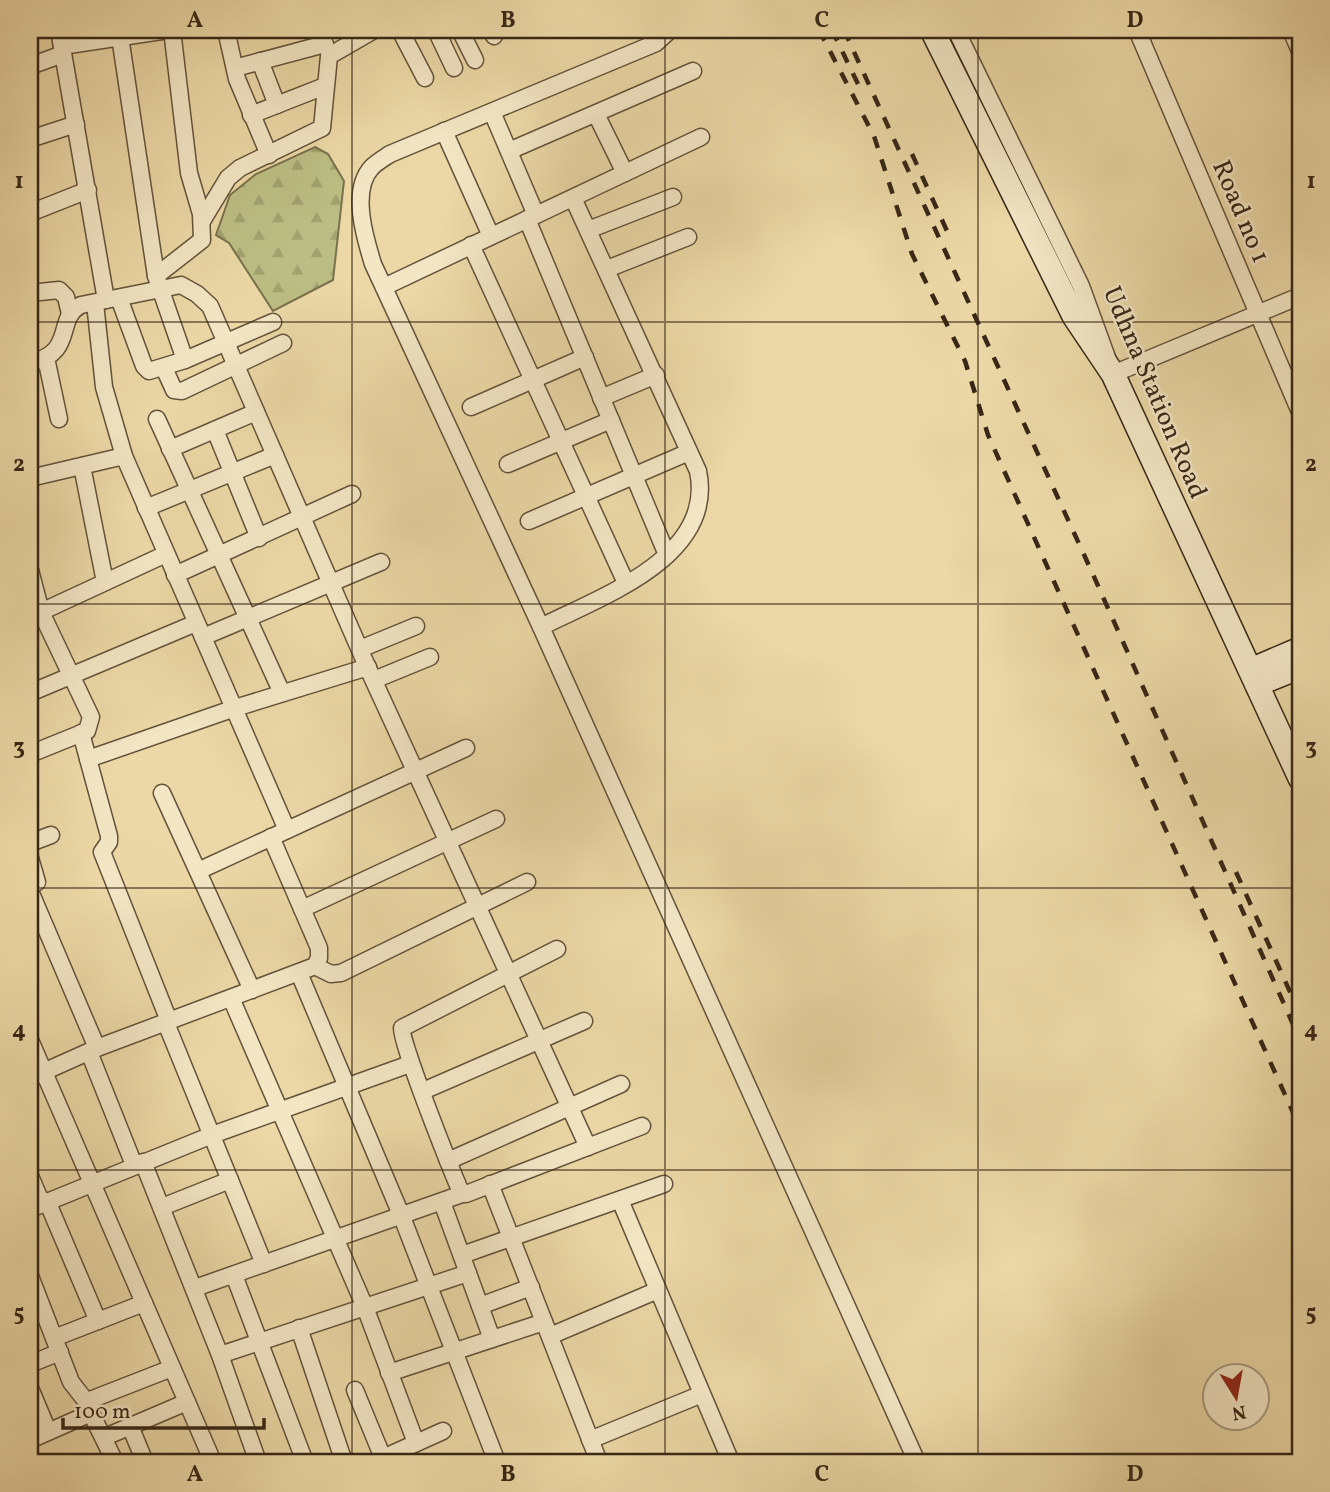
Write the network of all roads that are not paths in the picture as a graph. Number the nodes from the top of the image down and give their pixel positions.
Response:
1 (59, 30) edge
2 (170, 30) edge
3 (226, 30) edge
4 (374, 30) edge
5 (400, 30) edge
6 (436, 30) edge
7 (460, 30) edge
8 (670, 30) edge
9 (932, 30) edge
10 (956, 30) edge
11 (1137, 30) edge
12 (1292, 30) edge
13 (119, 33) edge
14 (325, 43) edge
15 (63, 50) junction
16 (1300, 51) edge
17 (475, 60) dead end
18 (260, 61) junction
19 (30, 66) edge
20 (234, 68) junction
21 (454, 68) dead end
22 (693, 71) dead end
23 (425, 78) dead end
24 (326, 86) junction
25 (277, 105) junction
26 (492, 111) junction
27 (596, 114) junction
28 (251, 115) junction
29 (76, 124) junction
30 (444, 131) junction
31 (701, 137) dead end
32 (30, 139) edge
33 (509, 151) junction
34 (269, 155) junction
35 (625, 173) junction
36 (88, 190) junction
37 (673, 197) dead end
38 (573, 198) junction
39 (30, 213) edge
40 (532, 217) junction
41 (202, 221) junction
42 (588, 230) junction
43 (491, 236) junction
44 (688, 237) dead end
45 (471, 246) junction
46 (607, 269) junction
47 (157, 282) junction
48 (384, 287) junction
49 (30, 293) edge
50 (1300, 296) edge
51 (106, 300) junction
52 (1259, 313) junction
53 (70, 314) junction
54 (273, 322) dead end
55 (226, 343) junction
56 (283, 343) dead end
57 (584, 357) junction
58 (47, 358) junction
59 (185, 360) junction
60 (30, 363) edge
61 (236, 365) junction
62 (164, 368) junction
63 (1114, 374) junction
64 (656, 375) junction
65 (533, 380) junction
66 (601, 398) junction
67 (471, 407) dead end
68 (256, 412) junction
69 (1300, 412) edge
70 (58, 419) dead end
71 (157, 419) dead end
72 (611, 420) junction
73 (215, 430) junction
74 (561, 441) junction
75 (170, 449) junction
76 (689, 452) junction
77 (275, 455) junction
78 (124, 456) junction
79 (508, 464) dead end
80 (82, 466) junction
81 (232, 472) junction
82 (634, 476) junction
83 (30, 478) edge
84 (189, 489) junction
85 (352, 494) dead end
86 (586, 496) junction
87 (146, 508) junction
88 (302, 518) junction
89 (529, 521) dead end
90 (259, 538) junction
91 (166, 554) junction
92 (220, 555) junction
93 (667, 555) junction
94 (381, 562) dead end
95 (30, 570) edge
96 (175, 575) junction
97 (105, 582) junction
98 (331, 583) junction
99 (626, 583) junction
100 (35, 614) edge
101 (249, 618) junction
102 (416, 626) dead end
103 (541, 627) junction
104 (199, 630) junction
105 (359, 649) junction
106 (1300, 649) edge
107 (430, 657) dead end
108 (1300, 667) edge
109 (371, 674) junction
110 (70, 675) junction
111 (1254, 677) junction
112 (30, 693) edge
113 (282, 693) junction
114 (235, 708) junction
115 (81, 733) junction
116 (466, 748) dead end
117 (30, 754) edge
118 (88, 759) junction
119 (415, 771) junction
120 (1300, 778) edge
121 (162, 793) dead end
122 (496, 819) dead end
123 (287, 830) junction
124 (51, 835) dead end
125 (271, 837) junction
126 (446, 842) junction
127 (30, 843) edge
128 (30, 858) edge
129 (198, 870) junction
130 (527, 882) dead end
131 (30, 889) edge
132 (476, 907) junction
133 (302, 909) junction
134 (557, 949) dead end
135 (315, 966) junction
136 (299, 972) junction
137 (508, 974) junction
138 (252, 990) junction
139 (231, 998) junction
140 (584, 1021) dead end
141 (168, 1022) junction
142 (30, 1040) edge
143 (539, 1041) junction
144 (93, 1050) junction
145 (410, 1064) junction
146 (36, 1075) edge
147 (621, 1084) dead end
148 (347, 1086) junction
149 (423, 1091) junction
150 (569, 1107) junction
151 (279, 1111) junction
152 (642, 1126) dead end
153 (212, 1135) junction
154 (588, 1147) junction
155 (448, 1161) junction
156 (139, 1163) junction
157 (30, 1176) edge
158 (230, 1180) junction
159 (91, 1182) junction
160 (490, 1184) junction
161 (664, 1184) dead end
162 (463, 1194) junction
163 (620, 1200) junction
164 (442, 1202) junction
165 (40, 1205) edge
166 (162, 1207) junction
167 (402, 1217) junction
168 (512, 1237) junction
169 (336, 1240) junction
170 (462, 1255) junction
171 (264, 1264) junction
172 (468, 1273) junction
173 (234, 1275) junction
174 (30, 1276) edge
175 (428, 1286) junction
176 (531, 1287) junction
177 (195, 1289) junction
178 (658, 1290) junction
179 (144, 1303) junction
180 (480, 1306) junction
181 (365, 1307) junction
182 (98, 1321) junction
183 (299, 1328) junction
184 (547, 1329) junction
185 (492, 1339) junction
186 (260, 1341) junction
187 (57, 1345) junction
188 (454, 1352) junction
189 (220, 1355) junction
190 (30, 1364) edge
191 (172, 1368) junction
192 (389, 1373) junction
193 (30, 1388) edge
194 (355, 1390) dead end
195 (702, 1394) junction
196 (187, 1402) junction
197 (90, 1409) junction
198 (130, 1426) junction
199 (48, 1431) junction
200 (443, 1431) dead end
201 (105, 1437) junction
202 (30, 1440) edge
203 (590, 1440) junction
204 (409, 1451) edge
205 (379, 1460) edge
206 (116, 1462) edge
207 (145, 1462) edge
208 (213, 1462) edge
209 (258, 1462) edge
210 (305, 1462) edge
211 (344, 1462) edge
212 (497, 1462) edge
213 (599, 1462) edge
214 (731, 1462) edge
215 (917, 1462) edge

1 - 15 street
2 - 13 street
2 - 41 street
3 - 20 street
4 - 14 street
5 - 23 street
6 - 21 street
7 - 17 street
8 - 26 street
9 - 63 street
10 - 63 street, Udhna Station Road
11 - 52 street, Road no 1
12 - 16 street
13 - 15 street
13 - 47 street
14 - 18 street
14 - 24 street
15 - 19 street
15 - 29 street
18 - 20 street
18 - 25 street
20 - 28 street
22 - 27 street
24 - 25 street
24 - 34 street
25 - 28 street
26 - 30 street
26 - 33 street
27 - 33 street
27 - 35 street
28 - 34 street
29 - 32 street
29 - 36 street
30 - 43 street
30 - 48 street
31 - 35 street
33 - 40 street
34 - 41 street
35 - 38 street
36 - 39 street
36 - 51 street
37 - 42 street
38 - 40 street
38 - 42 street
40 - 43 street
40 - 57 street
41 - 47 street
42 - 46 street
43 - 45 street
44 - 46 street
45 - 48 street
45 - 65 street
46 - 64 street
47 - 51 street
47 - 55 street
47 - 59 street
48 - 103 street
49 - 53 street
50 - 52 street
51 - 53 street
51 - 62 street
51 - 78 street
52 - 63 street
52 - 69 street, Road no 1
53 - 58 street
54 - 55 street
55 - 59 street
55 - 61 street
56 - 61 street
57 - 65 street
57 - 66 street
58 - 60 street
58 - 70 street
59 - 62 street
61 - 62 street
61 - 68 street
63 - 111 street, Udhna Station Road
64 - 66 street
64 - 76 street
65 - 67 street
65 - 74 street
66 - 72 street
68 - 73 street
68 - 77 street
71 - 75 street
72 - 74 street
72 - 82 street
73 - 75 street
73 - 81 street
74 - 79 street
74 - 86 street
75 - 84 street
76 - 82 street
76 - 93 street
77 - 81 street
77 - 88 street
78 - 80 street
78 - 87 street
80 - 83 street
80 - 97 street
81 - 84 street
81 - 90 street
82 - 86 street
82 - 93 street
84 - 87 street
84 - 92 street
85 - 88 street
86 - 89 street
86 - 99 street
87 - 91 street
88 - 90 street
88 - 98 street
90 - 92 street
91 - 96 street
91 - 97 street
92 - 96 street
92 - 101 street
93 - 99 street
94 - 98 street
95 - 100 street
96 - 104 street
97 - 100 street
98 - 101 street
98 - 105 street
99 - 103 street
100 - 110 street
101 - 104 street
101 - 113 street
102 - 105 street
103 - 215 street
104 - 110 street
104 - 114 street
105 - 109 street
106 - 111 street
107 - 109 street
108 - 111 street
109 - 113 street
109 - 119 street
110 - 112 street
110 - 115 street
111 - 120 street, Udhna Station Road
113 - 114 street
114 - 118 street
114 - 123 street
115 - 117 street
115 - 118 street
116 - 119 street
118 - 141 street
119 - 123 street
119 - 126 street
121 - 129 street
122 - 126 street
123 - 125 street
124 - 127 street
125 - 129 street
125 - 133 street
126 - 132 street
126 - 133 street
128 - 131 street
129 - 138 street
130 - 132 street
131 - 144 street
132 - 135 street
132 - 137 street
133 - 135 street
134 - 137 street
135 - 136 street
136 - 138 street
136 - 148 street
137 - 143 street
137 - 145 street
138 - 139 street
139 - 141 street
139 - 151 street
140 - 143 street
141 - 144 street
141 - 153 street
142 - 146 street
143 - 149 street
143 - 150 street
144 - 146 street
144 - 156 street
145 - 148 street
145 - 149 street
146 - 159 street
147 - 150 street
148 - 151 street
148 - 167 street
149 - 155 street
150 - 154 street
150 - 155 street
151 - 153 street
151 - 169 street
152 - 154 street
153 - 156 street
153 - 158 street
154 - 160 street
155 - 162 street
156 - 159 street
156 - 166 street
157 - 165 street
158 - 166 street
158 - 171 street
159 - 165 street
159 - 179 street
160 - 162 street
160 - 168 street
161 - 163 street
162 - 164 street
163 - 168 street
163 - 178 street
164 - 167 street
164 - 170 street
165 - 182 street
166 - 177 street
167 - 169 street
167 - 175 street
168 - 170 street
168 - 176 street
169 - 171 street
169 - 181 street
170 - 172 street
171 - 173 street
172 - 175 street
172 - 180 street
173 - 177 street
173 - 186 street
174 - 187 street
175 - 181 street
175 - 188 street
176 - 180 street
176 - 184 street
177 - 189 street
178 - 184 street
178 - 195 street
179 - 182 street
179 - 191 street
180 - 185 street
181 - 183 street
181 - 192 street
182 - 187 street
183 - 186 street
183 - 211 street
184 - 185 street
184 - 203 street
185 - 188 street
186 - 189 street
186 - 210 street
187 - 190 street
187 - 197 street
188 - 192 street
188 - 212 street
189 - 209 street
191 - 196 street
191 - 197 street
192 - 204 street
193 - 199 street
194 - 205 street
195 - 203 street
195 - 214 street
196 - 198 street
196 - 208 street
197 - 199 street
197 - 201 street
198 - 201 street
198 - 207 street
199 - 202 street
200 - 204 street
201 - 206 street
203 - 213 street
204 - 205 street

